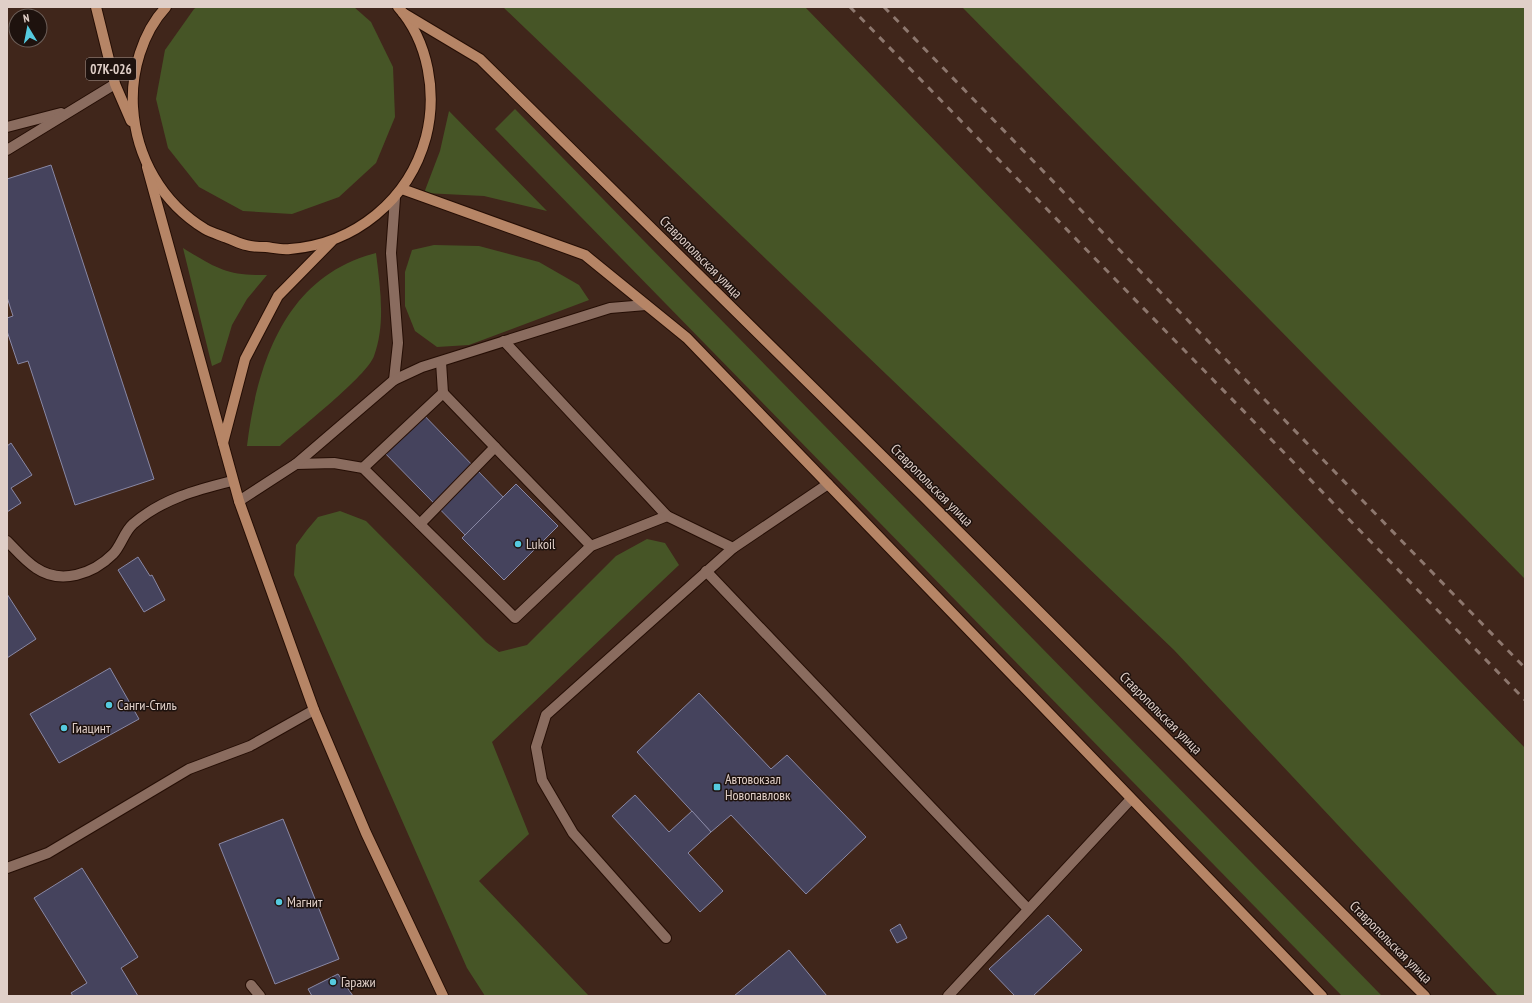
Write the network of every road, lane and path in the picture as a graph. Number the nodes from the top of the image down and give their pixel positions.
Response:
1 (96, 7) edge
2 (166, 7) edge
3 (401, 10) edge
4 (115, 84) junction
5 (71, 110) junction
6 (7, 127) edge
7 (134, 128) junction
8 (7, 150) edge
9 (147, 167) junction
10 (402, 189) junction
11 (395, 198) junction
12 (332, 241) junction
13 (646, 305) junction
14 (504, 341) junction
15 (441, 362) junction
16 (394, 380) junction
17 (443, 393) junction
18 (222, 443) junction
19 (495, 447) junction
20 (296, 464) junction
21 (363, 468) junction
22 (232, 481) junction
23 (828, 484) junction
24 (239, 501) junction
25 (667, 516) junction
26 (420, 524) junction
27 (7, 541) edge
28 (592, 546) junction
29 (733, 548) junction
30 (706, 571) junction
31 (314, 710) junction
32 (1131, 799) junction
33 (7, 868) edge
34 (1028, 909) junction
35 (666, 938) dead end
36 (251, 985) dead end
37 (260, 996) edge
38 (443, 996) edge
39 (948, 996) edge
40 (1322, 996) edge
41 (1425, 996) edge

1 - 4 main road, 07К-026
2 - 7 main road
3 - 10 main road
3 - 41 main road, Ставропольская улица
4 - 5 street
4 - 7 main road, 07К-026
5 - 6 street
5 - 8 street
7 - 9 main road
9 - 12 main road
9 - 18 main road
10 - 11 main road
10 - 13 main road
11 - 12 main road
11 - 16 street
12 - 18 main road
13 - 14 street
13 - 23 main road
14 - 15 street
14 - 25 street
15 - 16 street
15 - 17 street
16 - 20 street
17 - 19 street
17 - 21 street
18 - 22 main road
19 - 26 street
19 - 28 street
20 - 21 street
20 - 24 street
21 - 26 street
22 - 24 main road
22 - 27 street
23 - 29 street
23 - 32 main road
24 - 31 main road
25 - 28 street
25 - 29 street
26 - 28 street
29 - 30 street
30 - 34 street
30 - 35 street
31 - 33 street
31 - 38 main road
32 - 34 street
32 - 40 main road
34 - 39 street
36 - 37 street

